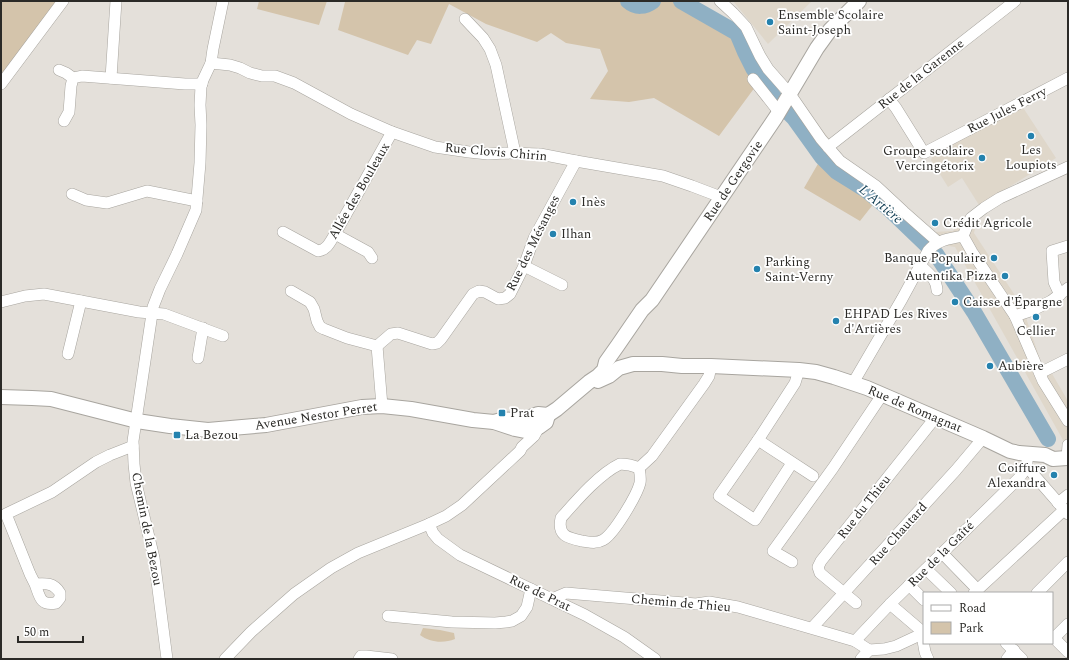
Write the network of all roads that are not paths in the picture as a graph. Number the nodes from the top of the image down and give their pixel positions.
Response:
1 (63, 1) edge
2 (116, 1) edge
3 (223, 1) edge
4 (720, 1) edge
5 (859, 1) edge
6 (1015, 1) edge
7 (465, 19) dead end
8 (211, 63) junction
9 (59, 70) dead end
10 (73, 78) junction
11 (111, 78) junction
12 (1068, 78) edge
13 (753, 79) dead end
14 (1, 84) edge
15 (202, 84) junction
16 (888, 99) junction
17 (784, 104) junction
18 (64, 121) dead end
19 (392, 132) junction
20 (828, 147) junction
21 (516, 153) junction
22 (576, 161) junction
23 (1068, 167) edge
24 (72, 194) dead end
25 (721, 197) junction
26 (197, 201) junction
27 (283, 232) dead end
28 (335, 234) junction
29 (963, 236) junction
30 (935, 243) junction
31 (1068, 246) edge
32 (372, 258) dead end
33 (524, 266) junction
34 (921, 266) junction
35 (562, 285) dead end
36 (937, 290) dead end
37 (1064, 291) edge
38 (291, 292) dead end
39 (81, 301) junction
40 (1, 302) edge
41 (152, 312) junction
42 (1015, 316) junction
43 (203, 328) junction
44 (223, 336) dead end
45 (376, 346) junction
46 (68, 354) dead end
47 (198, 358) dead end
48 (1068, 359) edge
49 (612, 361) junction
50 (711, 366) junction
51 (799, 370) junction
52 (1040, 373) junction
53 (853, 383) junction
54 (882, 395) junction
55 (1, 397) edge
56 (382, 406) junction
57 (552, 412) junction
58 (935, 418) junction
59 (137, 421) junction
60 (1068, 422) edge
61 (525, 424) junction
62 (539, 426) junction
63 (983, 438) junction
64 (758, 440) junction
65 (133, 446) junction
66 (522, 447) junction
67 (1068, 454) edge
68 (1028, 460) junction
69 (792, 463) junction
70 (639, 468) junction
71 (813, 476) dead end
72 (1068, 495) edge
73 (1063, 509) edge
74 (3, 515) edge
75 (429, 524) junction
76 (942, 553) junction
77 (792, 562) dead end
78 (1068, 562) edge
79 (926, 569) junction
80 (35, 584) junction
81 (909, 586) junction
82 (531, 589) junction
83 (979, 590) edge
84 (950, 592) edge
85 (1038, 592) edge
86 (844, 593) junction
87 (552, 598) junction
88 (923, 599) edge
89 (856, 603) dead end
90 (890, 604) junction
91 (388, 616) dead end
92 (1068, 624) edge
93 (812, 628) junction
94 (923, 634) edge
95 (1053, 637) edge
96 (855, 641) junction
97 (924, 644) edge
98 (869, 650) junction
99 (1009, 651) edge
100 (1068, 652) edge
101 (167, 659) edge
102 (226, 659) edge
103 (359, 659) edge
104 (392, 659) edge
105 (655, 659) edge
106 (861, 659) edge
107 (928, 659) edge
108 (1022, 659) edge

1 - 14 street
2 - 11 street
3 - 8 street, Chemin de la Bezou
4 - 17 street
5 - 17 main road, Rue de Gergovie
6 - 16 street, Rue de la Garenne
7 - 21 street
8 - 15 street, Chemin de la Bezou
8 - 19 street, Rue Clovis Chirin
9 - 10 street
10 - 11 street
10 - 18 street
11 - 15 street
12 - 16 street, Rue Jules Ferry
13 - 17 street
15 - 26 street, Chemin de la Bezou
16 - 20 street, Rue de la Garenne
17 - 20 street
17 - 25 main road, Rue de Gergovie
19 - 21 street, Rue Clovis Chirin
19 - 28 street, Allée des Bouleaux
20 - 30 street
21 - 22 street, Rue Clovis Chirin
22 - 25 street, Rue Clovis Chirin
22 - 33 street, Rue des Mésanges
23 - 29 street
24 - 26 street
25 - 49 main road, Rue de Gergovie
26 - 41 street, Chemin de la Bezou
27 - 28 street, Allée des Bouleaux
28 - 32 street
29 - 30 street
29 - 42 street
30 - 34 street
31 - 37 street
33 - 35 street
33 - 45 street, Rue des Mésanges
34 - 36 street
34 - 53 street
37 - 42 street
38 - 45 street
39 - 40 street
39 - 41 street
39 - 46 street
41 - 43 street
41 - 59 street, Chemin de la Bezou
42 - 52 street
43 - 44 street
43 - 47 street
45 - 56 street
48 - 52 street
49 - 50 main road, Rue de Romagnat
49 - 57 main road, Rue de Gergovie
50 - 51 main road, Rue de Romagnat
50 - 70 street
51 - 53 main road, Rue de Romagnat
51 - 64 street
52 - 60 street
53 - 54 main road, Rue de Romagnat
54 - 58 main road, Rue de Romagnat
54 - 77 street
55 - 59 main road, Avenue Nestor Perret
56 - 59 main road, Avenue Nestor Perret
56 - 61 main road, Avenue Nestor Perret
57 - 61 main road, Avenue Nestor Perret
57 - 62 main road
58 - 63 main road, Rue de Romagnat
58 - 86 street, Rue du Thieu
59 - 65 street, Chemin de la Bezou
61 - 62 main road, Avenue Nestor Perret
61 - 66 street
62 - 66 street
63 - 68 main road, Rue de Romagnat
63 - 86 street, Rue Chautard
64 - 69 street
64 - 69 street
65 - 74 street
65 - 101 street, Chemin de la Bezou
66 - 75 street
67 - 68 main road, Rue de Romagnat
68 - 73 street
68 - 76 street, Rue de la Gaîté
69 - 71 street
70 - 70 street
72 - 73 street
73 - 83 street
74 - 80 street
75 - 82 street, Rue de Prat
75 - 102 street
76 - 79 street, Rue de la Gaîté
76 - 83 street
78 - 85 street
79 - 81 street, Rue de la Gaîté
79 - 84 street
80 - 80 street
81 - 88 street
81 - 90 street, Rue de la Gaîté
82 - 87 street, Rue de Prat
82 - 91 street
86 - 89 street
86 - 93 street, Rue Chautard
87 - 93 street, Chemin de Thieu
87 - 105 street, Rue de Prat
90 - 94 street
90 - 96 street, Rue de la Gaîté
92 - 95 street
93 - 96 street, Chemin de Thieu
94 - 98 street
95 - 100 street
96 - 98 street, Chemin de Thieu
97 - 107 street
98 - 106 street
99 - 108 street
103 - 104 street

